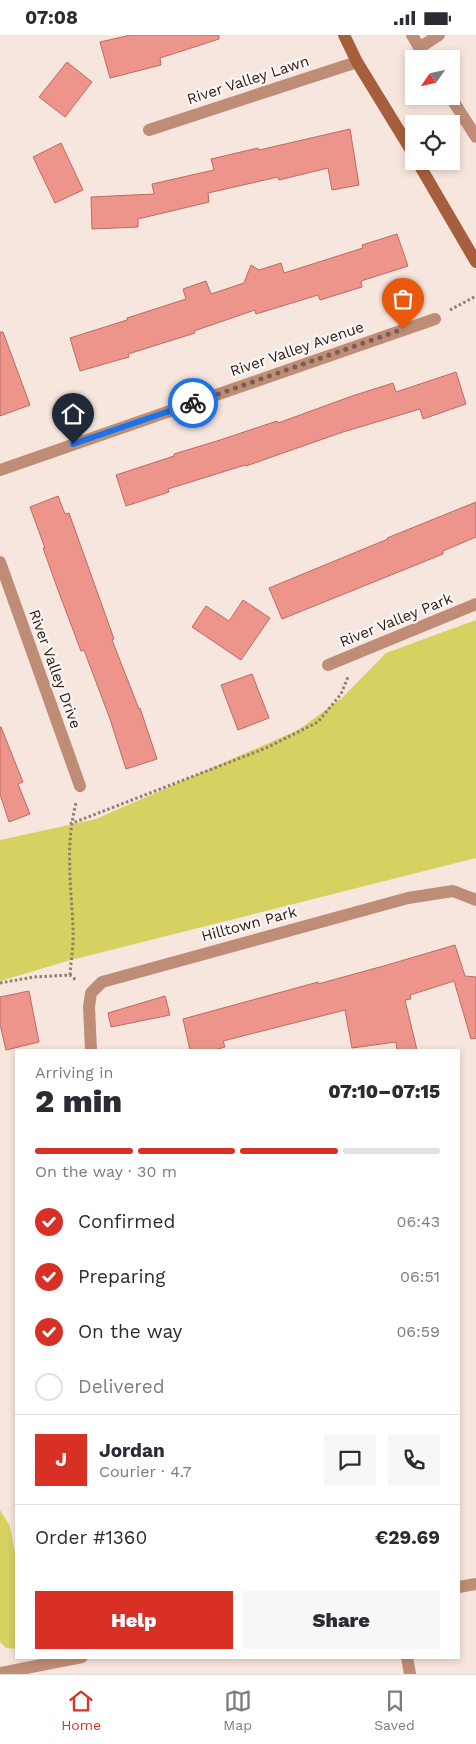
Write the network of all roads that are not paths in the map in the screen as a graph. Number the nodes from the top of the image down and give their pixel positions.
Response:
1 (344, 35) edge
2 (412, 35) edge
3 (439, 35) edge
4 (421, 50) edge
5 (426, 50) edge
6 (357, 61) junction
7 (456, 105) edge
8 (148, 130) dead end
9 (476, 137) edge
10 (405, 140) edge
11 (422, 170) edge
12 (476, 262) edge
13 (435, 319) road end
14 (0, 470) edge
15 (0, 563) edge
16 (476, 604) edge
17 (328, 665) dead end
18 (80, 786) road end
19 (476, 900) edge
20 (92, 1049) edge
21 (476, 1584) edge
22 (460, 1587) edge
23 (71, 1659) edge
24 (408, 1659) edge
25 (1, 1672) edge
26 (410, 1674) edge

1 - 6 street
2 - 4 street
3 - 5 street
6 - 8 street, River Valley Lawn
6 - 10 street
7 - 9 street
11 - 12 street
13 - 14 street, River Valley Avenue
15 - 18 street, River Valley Drive
16 - 17 street, River Valley Park
19 - 20 street, Hilltown Park
21 - 22 street
23 - 25 street
24 - 26 street

